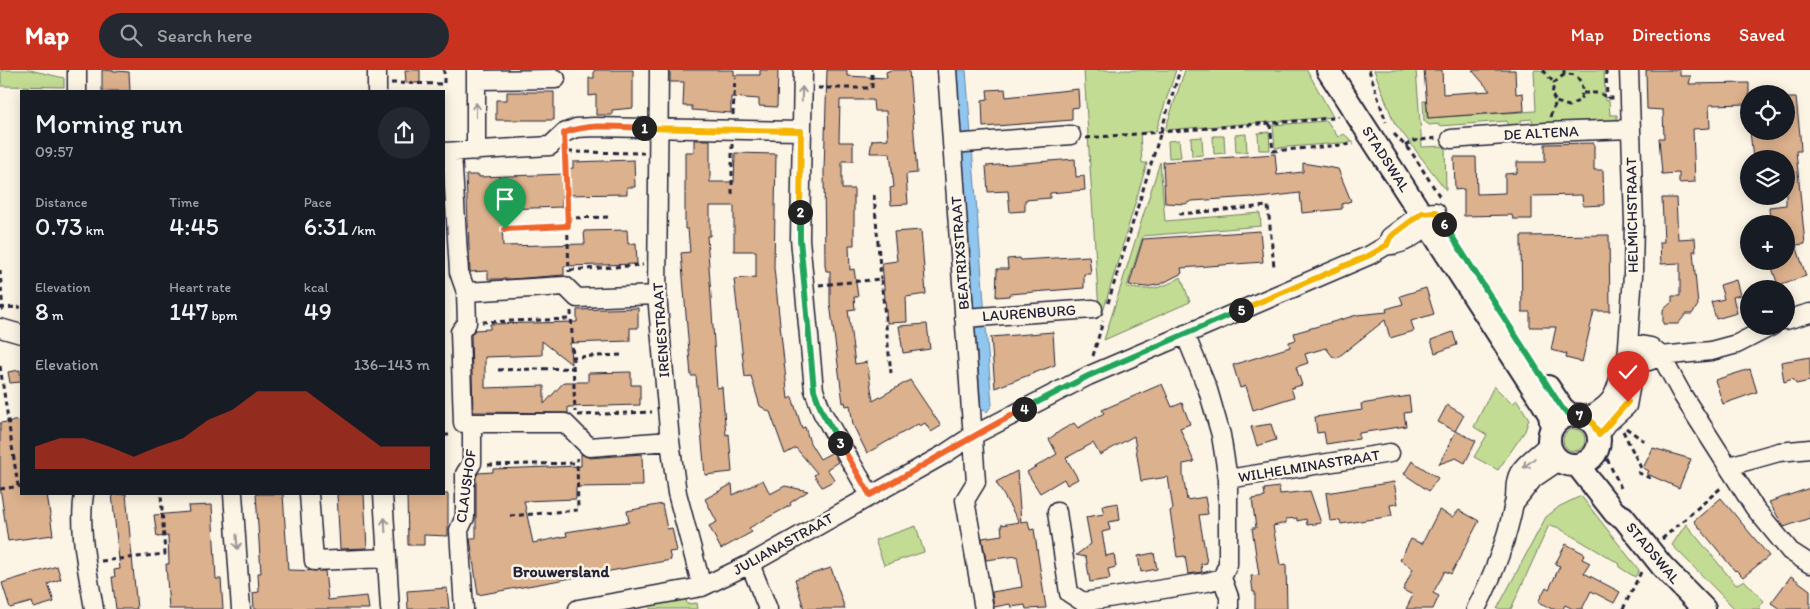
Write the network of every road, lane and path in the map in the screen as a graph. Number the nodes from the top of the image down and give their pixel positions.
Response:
1 (77, 70) edge
2 (444, 70) edge
3 (658, 70) edge
4 (803, 70) edge
5 (872, 70) edge
6 (947, 70) edge
7 (1180, 70) edge
8 (1328, 70) edge
9 (1340, 70) edge
10 (1368, 70) edge
11 (1543, 70) edge
12 (1564, 70) edge
13 (1606, 70) edge
14 (1629, 70) edge
15 (476, 75) edge
16 (1564, 75) junction
17 (556, 79) dead end
18 (377, 82) edge
19 (1554, 83) junction
20 (803, 88) junction
21 (77, 90) edge
22 (1583, 93) junction
23 (1630, 97) junction
24 (1607, 98) junction
25 (1556, 102) junction
26 (1334, 118) dead end
27 (1270, 124) junction
28 (659, 129) junction
29 (1631, 129) junction
30 (801, 131) junction
31 (1160, 132) junction
32 (1547, 132) junction
33 (1070, 135) joint
34 (1451, 140) joint
35 (962, 143) junction
36 (1359, 143) dead end
37 (1404, 147) junction
38 (476, 150) junction
39 (448, 152) edge
40 (657, 153) junction
41 (1428, 179) junction
42 (1423, 182) dead end
43 (874, 195) dead end
44 (1432, 213) junction
45 (1179, 214) dead end
46 (611, 217) dead end
47 (567, 218) junction
48 (568, 226) junction
49 (505, 229) dead end
50 (657, 264) junction
51 (1274, 267) dead end
52 (0, 270) edge
53 (569, 270) junction
54 (881, 279) junction
55 (804, 287) junction
56 (570, 291) junction
57 (466, 292) junction
58 (657, 296) junction
59 (20, 306) edge
60 (1, 308) edge
61 (1101, 311) junction
62 (1810, 313) edge
63 (974, 317) junction
64 (1795, 317) edge
65 (571, 318) dead end
66 (468, 322) junction
67 (2, 328) edge
68 (20, 334) edge
69 (1185, 334) junction
70 (1755, 335) edge
71 (1628, 351) junction
72 (622, 355) dead end
73 (1661, 356) junction
74 (571, 357) dead end
75 (0, 366) edge
76 (572, 368) dead end
77 (498, 370) dead end
78 (891, 373) dead end
79 (1088, 376) junction
80 (667, 412) junction
81 (575, 415) dead end
82 (467, 423) junction
83 (972, 436) junction
84 (1644, 441) dead end
85 (670, 442) junction
86 (1577, 442) junction
87 (1810, 449) edge
88 (1390, 453) dead end
89 (577, 463) dead end
90 (471, 465) junction
91 (1732, 471) junction
92 (1614, 472) dead end
93 (1228, 479) junction
94 (1652, 479) dead end
95 (20, 486) edge
96 (0, 489) edge
97 (84, 495) edge
98 (161, 495) edge
99 (233, 495) edge
100 (309, 495) edge
101 (383, 495) edge
102 (870, 495) junction
103 (1056, 512) dead end
104 (1658, 542) dead end
105 (387, 558) junction
106 (86, 562) junction
107 (750, 564) junction
108 (1810, 564) edge
109 (1644, 565) dead end
110 (1222, 578) junction
111 (702, 587) junction
112 (1127, 602) edge
113 (94, 609) edge
114 (241, 609) edge
115 (390, 609) edge
116 (464, 609) edge
117 (578, 609) edge
118 (768, 609) edge
119 (984, 609) edge
120 (1230, 609) edge
121 (1476, 609) edge
122 (1623, 609) edge
123 (1704, 609) edge

1 - 21 street
2 - 18 path
3 - 28 street, IRENESTRAAT
4 - 20 street
5 - 20 path
6 - 35 street, BEATRIXSTRAAT
7 - 31 path
8 - 44 main road, STADSWAL
9 - 44 main road, STADSWAL
10 - 37 path, STADSWAL
11 - 19 path
12 - 16 path
13 - 24 path
14 - 23 street, HELMICHSTRAAT
15 - 17 street
38 -> 15 street
16 - 19 path
16 - 22 path
19 - 25 path
30 -> 20 street
22 - 24 path
22 - 25 path
23 - 24 path
23 - 29 street, HELMICHSTRAAT
25 - 32 path
26 - 27 path
27 - 31 path
27 - 36 path
28 - 30 street
28 - 38 street
28 - 40 street, IRENESTRAAT
29 - 32 street, DE ALTENA
29 - 71 street, HELMICHSTRAAT
30 - 55 street
31 - 33 path
31 - 61 path
32 - 34 street, DE ALTENA
33 - 35 street
34 - 37 path
35 - 63 street, BEATRIXSTRAAT
37 - 41 path, STADSWAL
38 - 39 street
39 - 57 street
40 - 47 path
40 - 50 street, IRENESTRAAT
41 - 42 path
41 - 44 path, STADSWAL
43 - 54 path
44 - 69 street, JULIANASTRAAT
44 - 86 main road, STADSWAL
45 - 51 path
46 - 47 path
47 - 48 path
48 - 49 path
48 - 53 path
50 - 53 path
50 - 58 street, IRENESTRAAT
52 - 60 path
53 - 56 path
54 - 55 path
54 - 78 path
55 - 102 street
56 - 57 street
56 - 58 street
57 - 66 street
58 - 80 street, IRENESTRAAT
59 - 60 path
60 - 67 path
61 - 63 street, LAURENBURG
61 - 79 path
62 - 64 street
63 - 83 street, BEATRIXSTRAAT
65 - 66 path
66 - 82 street, CLAUSHOF
67 - 68 street
69 - 79 street, JULIANASTRAAT
69 - 93 street, WILHELMINASTRAAT
70 - 73 street
71 - 73 street
71 - 86 street, HELMICHSTRAAT
72 - 74 path
73 - 91 street
75 - 95 path
76 - 77 path
79 - 83 street, JULIANASTRAAT
80 - 81 path
80 - 85 street, IRENESTRAAT
82 - 85 street
82 - 90 street, CLAUSHOF
83 - 102 street, JULIANASTRAAT
83 - 119 street
84 - 94 path
85 - 111 street, IRENESTRAAT
86 - 92 path
86 - 121 street, HELMICHSTRAAT
86 - 123 main road, STADSWAL
87 - 91 street
88 - 93 street, WILHELMINASTRAAT
89 - 90 path
90 - 116 street, CLAUSHOF
91 - 104 path
91 - 108 street
93 - 110 street, WILHELMINASTRAAT
95 - 96 path
97 - 106 street
98 - 106 path
99 -> 114 street
100 - 105 street
105 -> 101 street
102 - 107 street, JULIANASTRAAT
103 - 112 street
105 - 115 street
106 - 113 street
107 - 111 street, JULIANASTRAAT
107 - 118 street
109 - 122 path
110 - 112 street
110 - 120 street
111 - 117 street, JULIANASTRAAT

